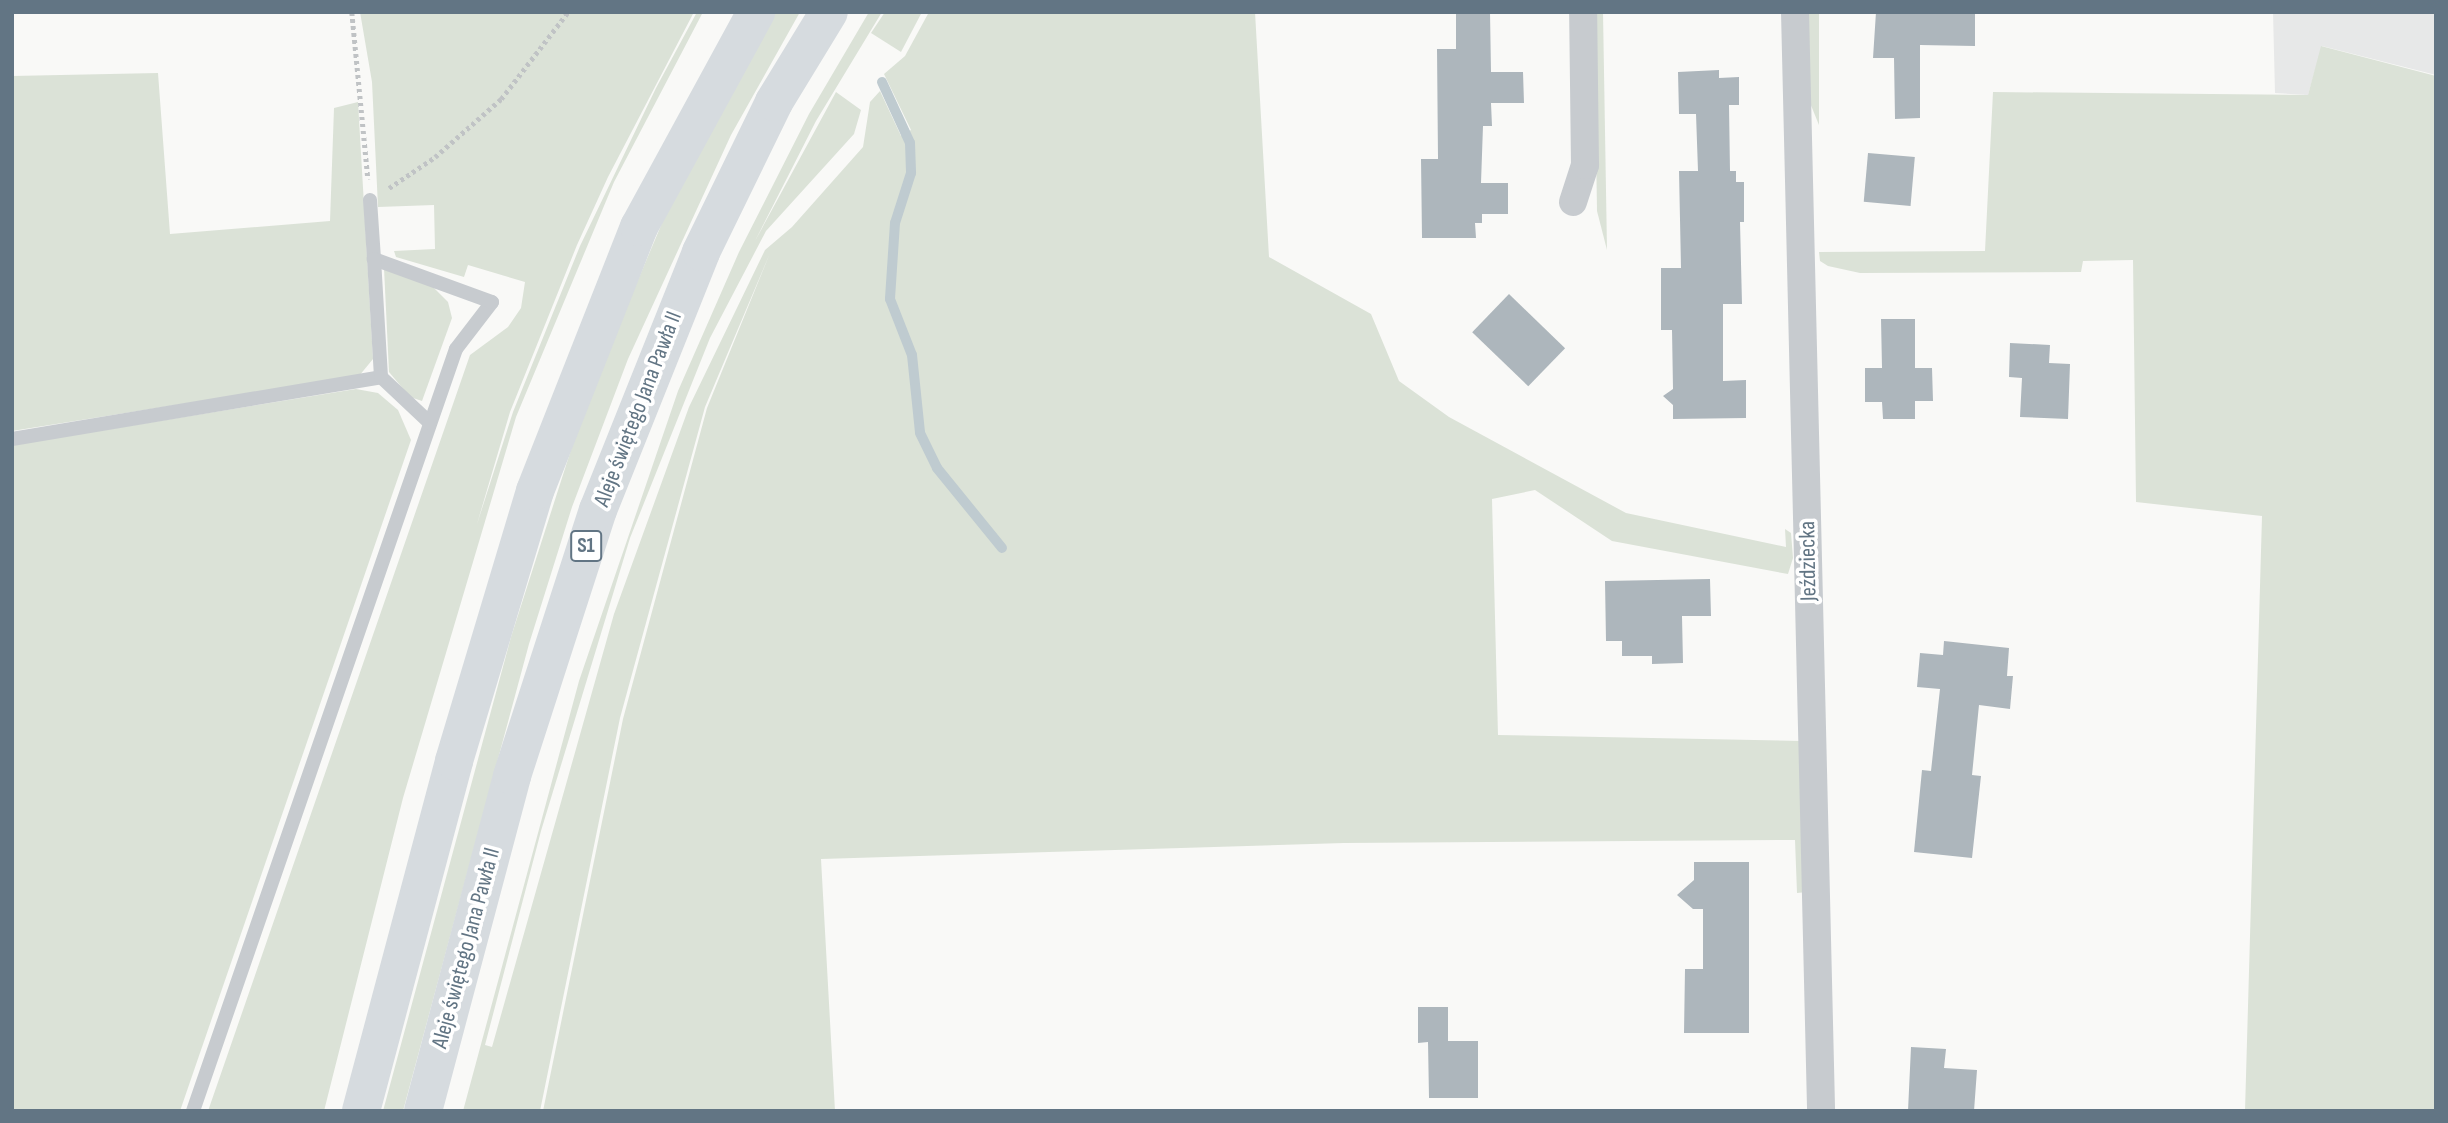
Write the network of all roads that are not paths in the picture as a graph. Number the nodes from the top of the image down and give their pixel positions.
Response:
1 (756, 12) edge
2 (829, 12) edge
3 (1583, 12) edge
4 (1794, 12) edge
5 (370, 200) road end
6 (1573, 202) dead end
7 (374, 259) junction
8 (381, 377) junction
9 (430, 423) junction
10 (12, 439) edge
11 (193, 1111) edge
12 (361, 1111) edge
13 (423, 1111) edge
14 (1821, 1111) edge

1 - 12 highway
2 - 13 highway, Aleje świętego Jana Pawła II / S1
3 - 6 street
4 - 14 street, Jeździecka
5 - 7 lane
7 - 8 lane
7 - 9 lane
8 - 9 lane
8 - 10 lane
9 - 11 lane

